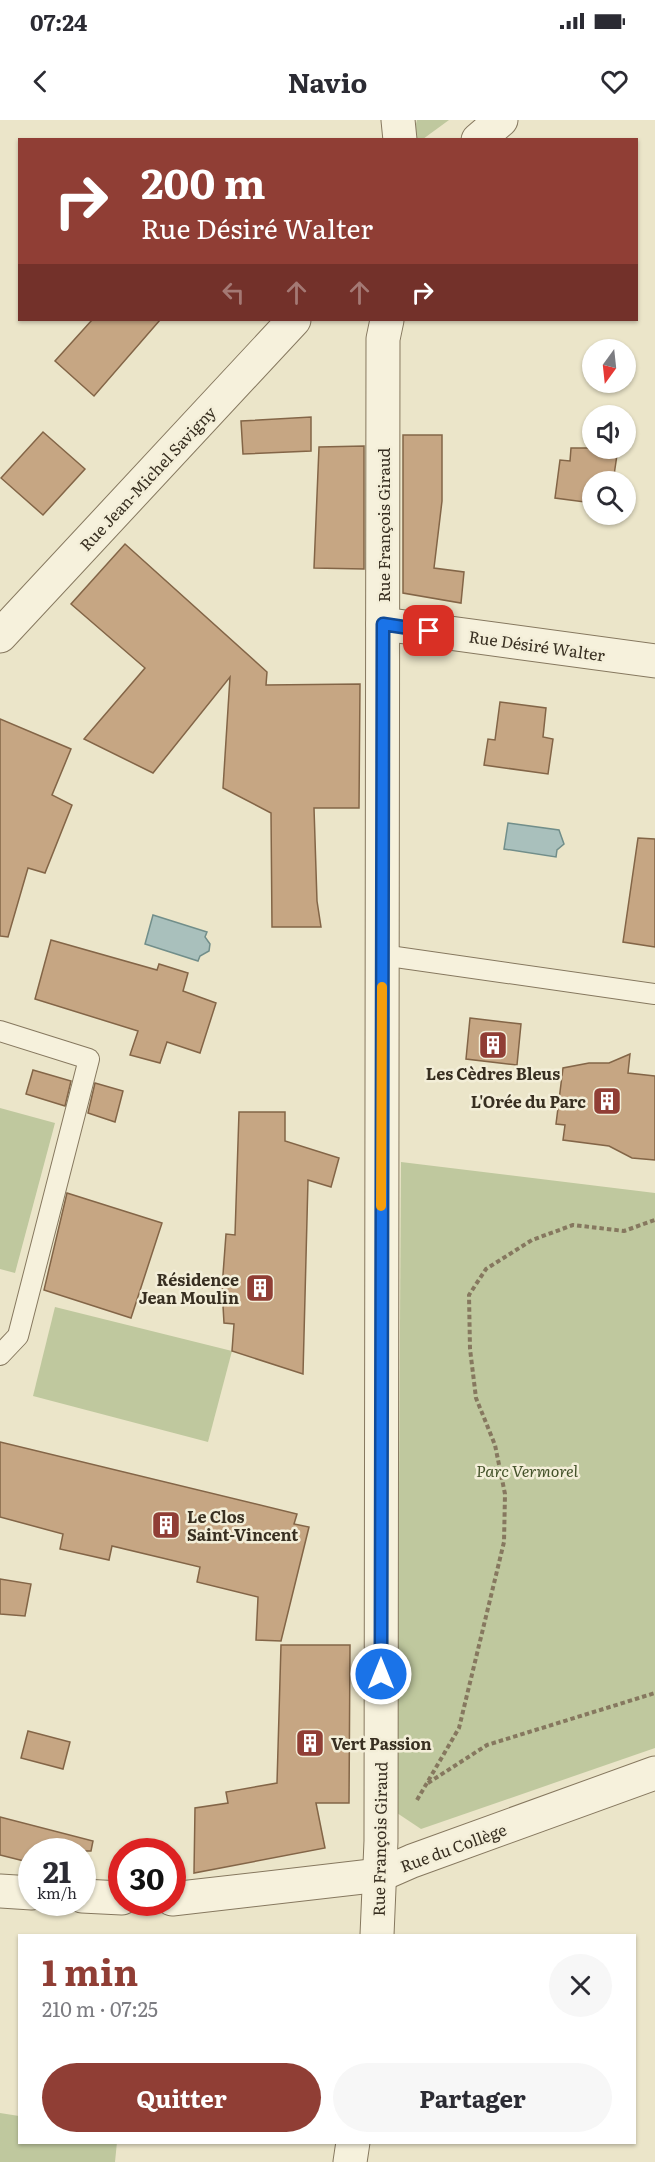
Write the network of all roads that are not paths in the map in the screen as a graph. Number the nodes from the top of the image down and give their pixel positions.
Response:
1 (398, 120) edge
2 (501, 120) edge
3 (400, 138) edge
4 (480, 138) edge
5 (293, 321) edge
6 (383, 326) edge
7 (383, 624) junction
8 (0, 636) edge
9 (655, 661) edge
10 (382, 955) junction
11 (655, 994) edge
12 (0, 1030) edge
13 (0, 1355) edge
14 (655, 1773) edge
15 (380, 1875) junction
16 (0, 1891) edge
17 (18, 1892) edge
18 (186, 1897) edge
19 (377, 1934) edge
20 (352, 2144) edge
21 (350, 2162) edge

1 - 3 street
2 - 4 street
5 - 8 street, Rue Jean-Michel Savigny
6 - 7 street, Rue François Giraud
7 - 9 street, Rue Désiré Walter
7 - 10 street, Rue François Giraud
10 - 11 lane
10 - 15 street, Rue François Giraud
12 - 13 lane
14 - 15 street, Rue du Collège
15 - 18 street, Rue du Collège
15 - 19 street, Rue François Giraud
16 - 17 street
20 - 21 street

